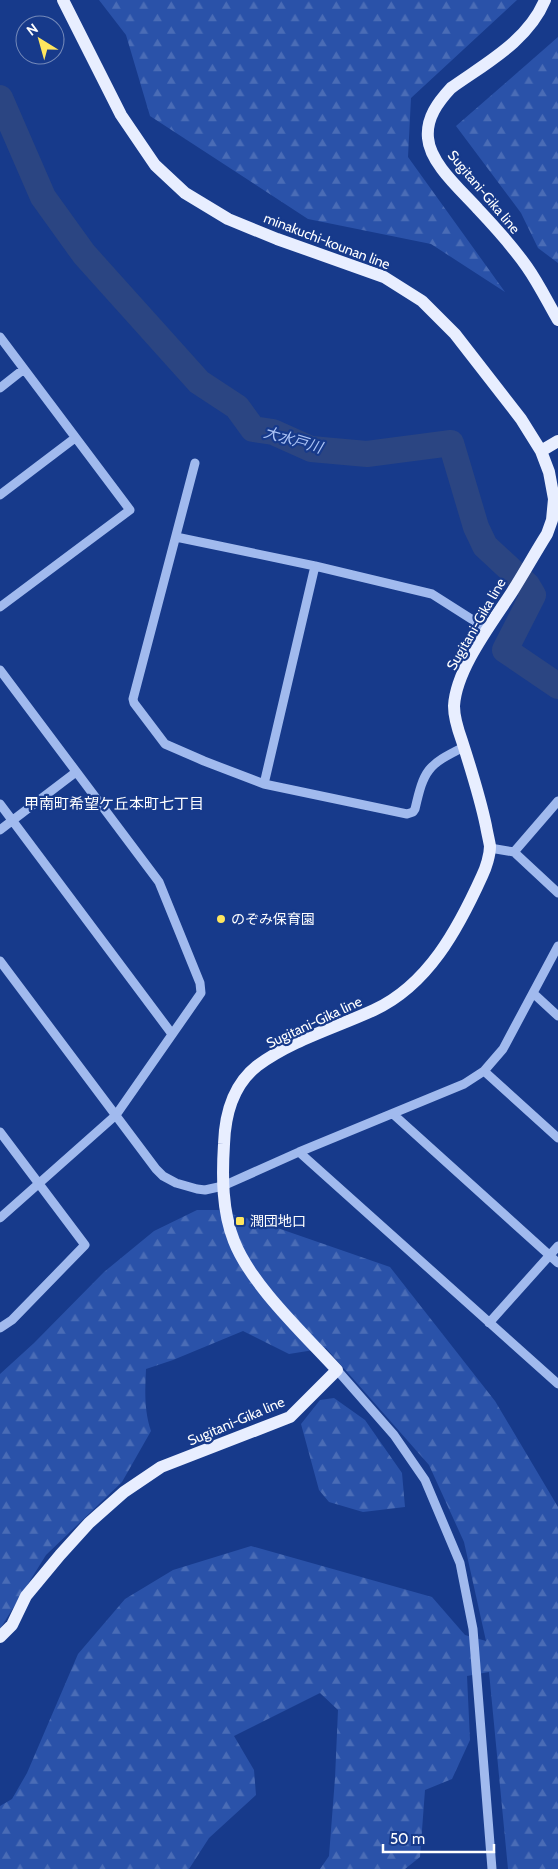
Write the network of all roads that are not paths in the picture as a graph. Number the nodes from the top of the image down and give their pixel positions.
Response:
1 (64, 0) edge
2 (545, 0) edge
3 (558, 320) edge
4 (0, 337) edge
5 (24, 369) junction
6 (0, 388) edge
7 (76, 438) junction
8 (558, 441) edge
9 (541, 452) junction
10 (195, 463) dead end
11 (0, 495) edge
12 (555, 517) edge
13 (176, 537) junction
14 (315, 566) junction
15 (0, 607) edge
16 (487, 629) junction
17 (0, 670) edge
18 (464, 747) junction
19 (76, 772) junction
20 (264, 784) junction
21 (558, 801) edge
22 (0, 804) edge
23 (12, 820) junction
24 (0, 830) edge
25 (490, 848) junction
26 (514, 852) junction
27 (558, 893) edge
28 (558, 946) edge
29 (0, 961) edge
30 (533, 993) junction
31 (558, 1016) edge
32 (172, 1034) junction
33 (484, 1071) junction
34 (393, 1114) junction
35 (116, 1115) junction
36 (0, 1132) edge
37 (558, 1138) edge
38 (299, 1152) junction
39 (39, 1184) junction
40 (223, 1186) junction
41 (0, 1218) edge
42 (558, 1246) edge
43 (549, 1255) junction
44 (558, 1263) edge
45 (490, 1323) junction
46 (0, 1328) edge
47 (337, 1370) junction
48 (558, 1384) edge
49 (0, 1637) edge
50 (492, 1869) edge

1 - 9 main road, minakuchi-kounan line
2 - 3 main road, Sugitani-Gika line
4 - 5 street
5 - 6 street
5 - 7 street
7 - 11 street
7 - 15 street
8 - 9 main road
9 - 12 main road, minakuchi-kounan line
10 - 13 street
12 - 16 main road, Sugitani-Gika line
13 - 14 street
13 - 20 street
14 - 16 street
14 - 20 street
16 - 18 main road, Sugitani-Gika line
17 - 19 street
18 - 20 street
18 - 25 main road, Sugitani-Gika line
19 - 23 street
19 - 32 street
21 - 26 street
22 - 23 street
23 - 24 street
23 - 32 street
25 - 26 street
25 - 40 main road, Sugitani-Gika line
26 - 27 street
28 - 30 street
29 - 35 street
30 - 31 street
30 - 33 street
32 - 35 street
33 - 34 street
33 - 37 street
34 - 38 street
34 - 43 street
35 - 39 street
35 - 40 street
36 - 39 street
38 - 40 street
38 - 45 street
39 - 41 street
39 - 46 street
40 - 47 main road, Sugitani-Gika line
42 - 43 street
43 - 44 street
43 - 45 street
45 - 48 street
47 - 49 main road, Sugitani-Gika line
47 - 50 street

